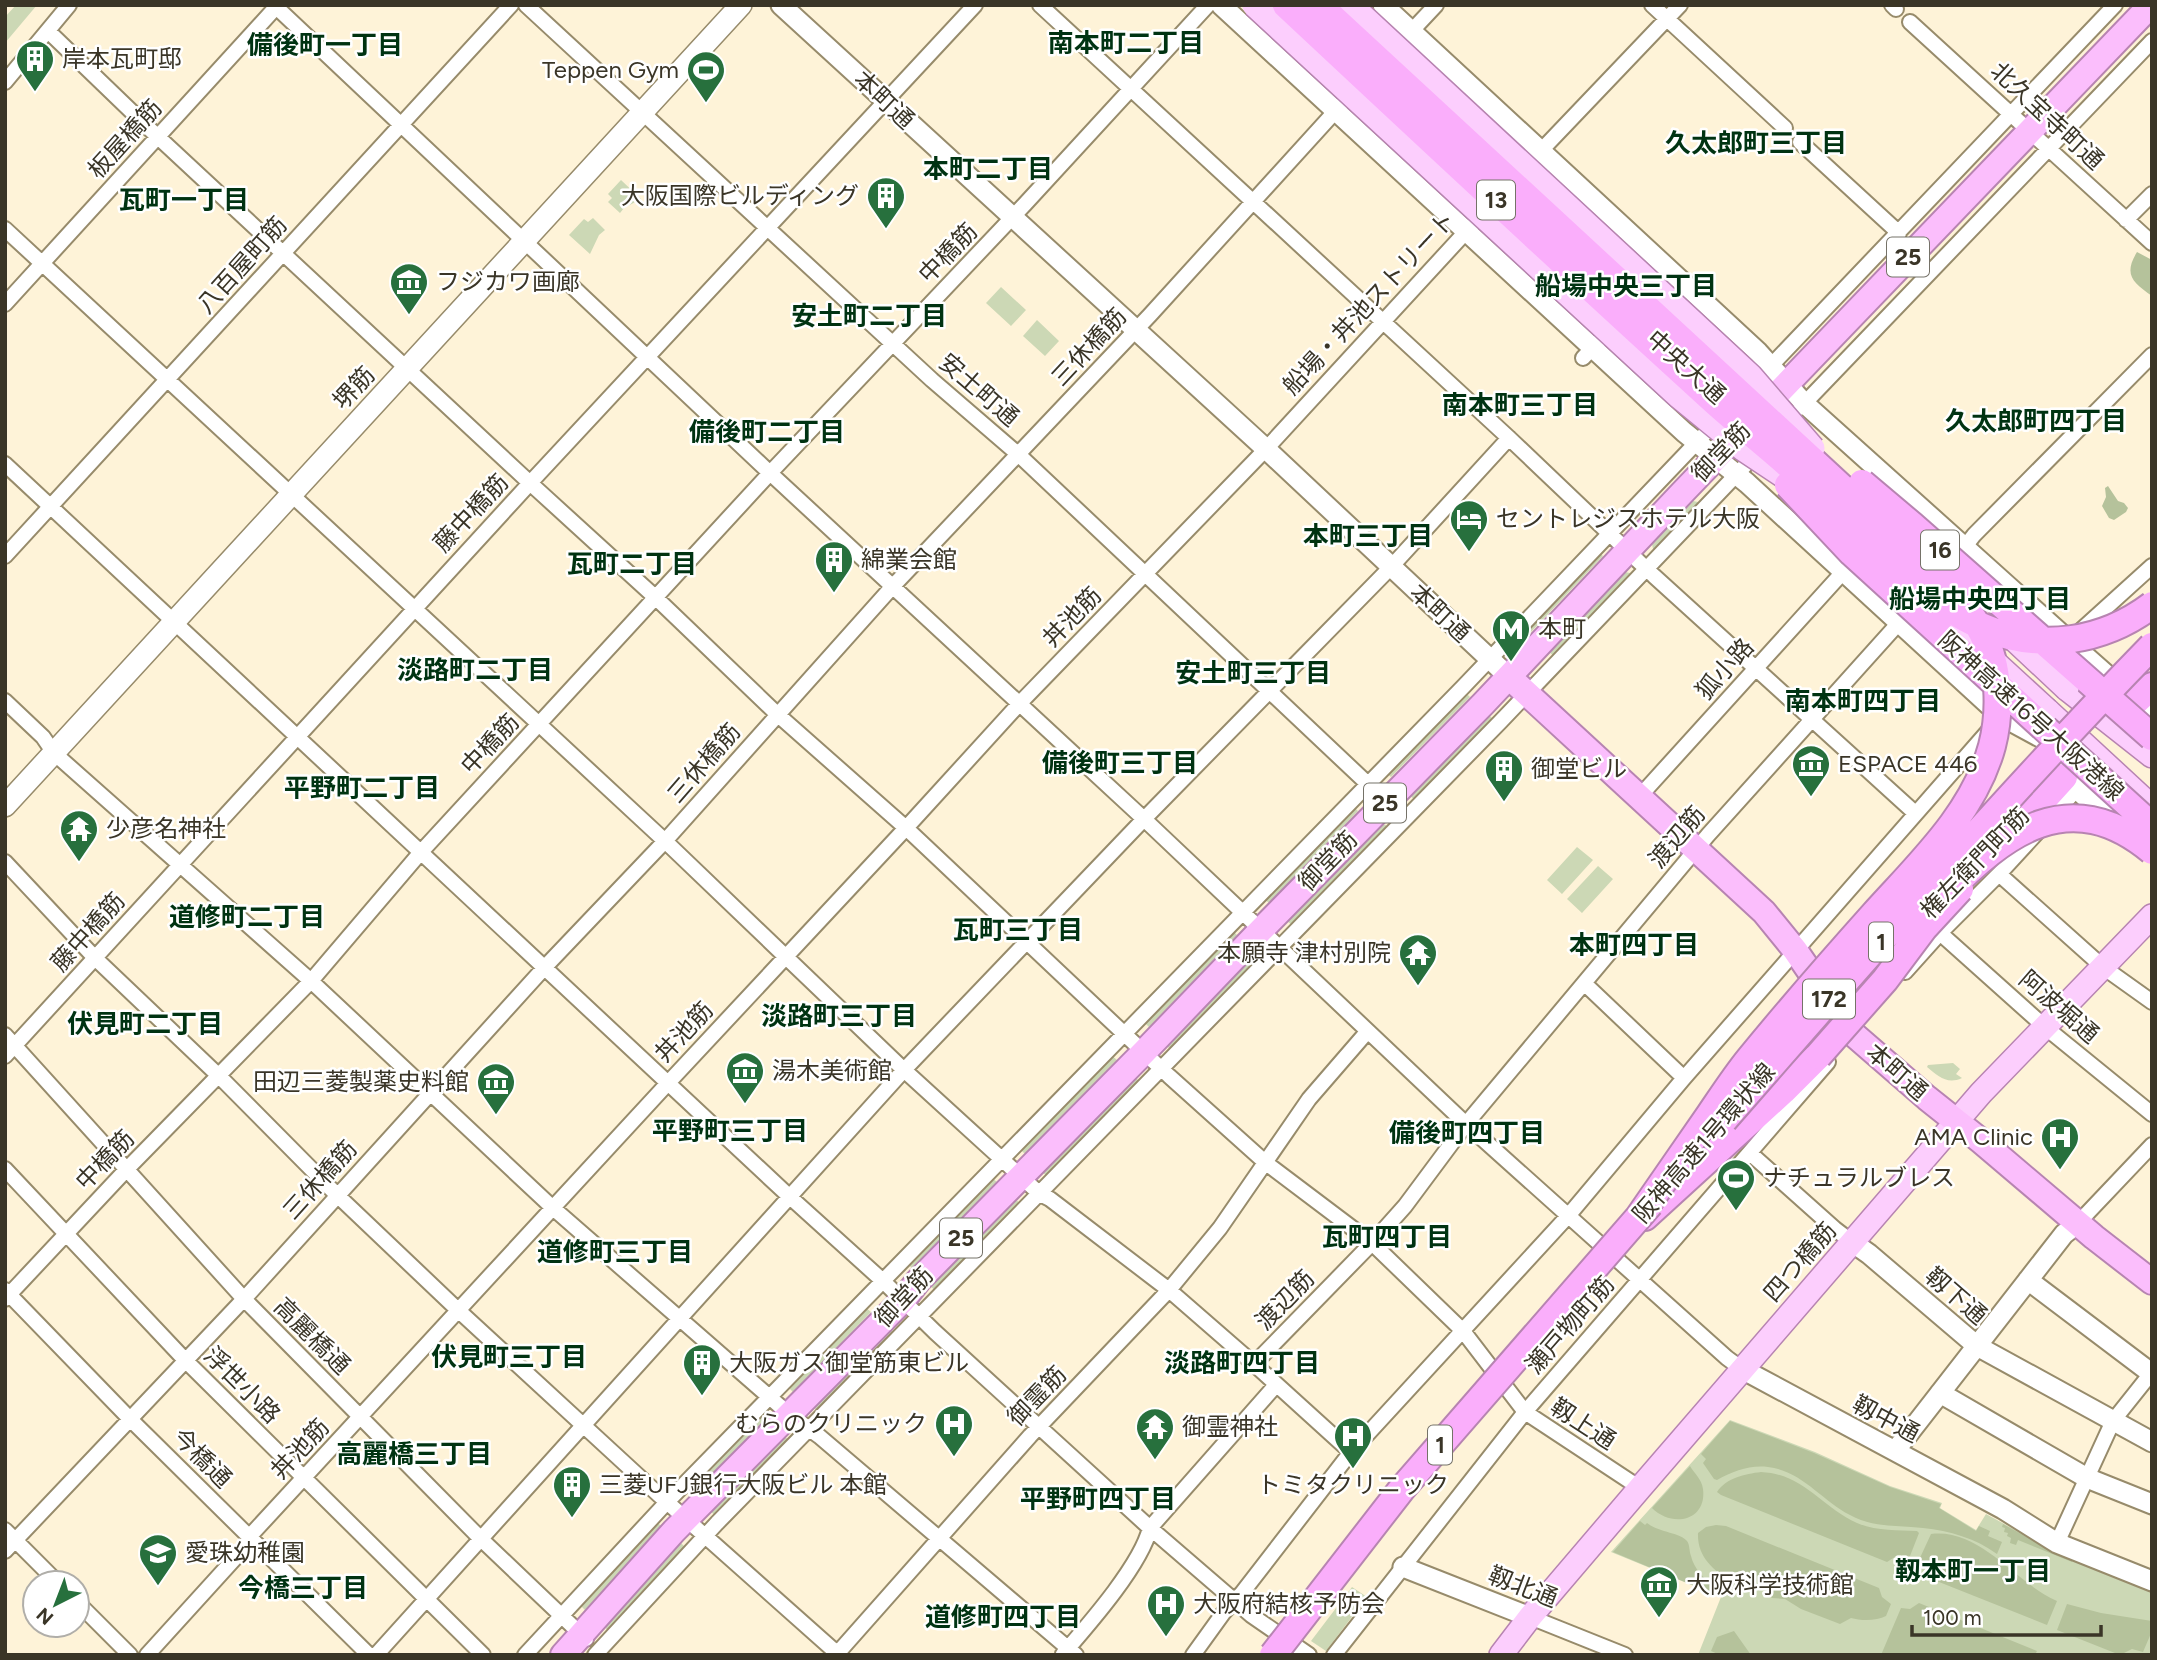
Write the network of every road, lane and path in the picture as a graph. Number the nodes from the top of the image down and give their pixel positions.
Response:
1 (69, 5) edge
2 (511, 5) edge
3 (526, 5) edge
4 (741, 5) edge
5 (781, 5) edge
6 (975, 5) edge
7 (1040, 5) edge
8 (1208, 5) edge
9 (1221, 5) edge
10 (1254, 5) edge
11 (1286, 5) edge
12 (1319, 5) edge
13 (1350, 5) edge
14 (1383, 5) edge
15 (1436, 5) edge
16 (1652, 5) edge
17 (1680, 5) edge
18 (2115, 5) edge
19 (276, 6) edge
20 (2148, 8) edge
21 (1667, 19) junction
22 (1910, 22) dead end
23 (48, 31) junction
24 (1411, 31) junction
25 (2152, 41) edge
26 (5, 82) edge
27 (1131, 91) junction
28 (885, 101) junction
29 (1335, 111) junction
30 (642, 113) junction
31 (2011, 114) junction
32 (402, 125) junction
33 (1786, 128) dead end
34 (158, 137) junction
35 (2039, 140) junction
36 (1800, 142) dead end
37 (1541, 151) junction
38 (2152, 194) edge
39 (1252, 202) junction
40 (1013, 218) junction
41 (2126, 220) junction
42 (5, 229) edge
43 (767, 229) junction
44 (1467, 231) junction
45 (1899, 233) junction
46 (524, 240) junction
47 (2152, 243) edge
48 (284, 253) junction
49 (43, 263) junction
50 (1672, 263) junction
51 (5, 304) edge
52 (1382, 323) junction
53 (1135, 331) junction
54 (892, 344) junction
55 (1588, 353) junction
56 (2152, 355) edge
57 (648, 357) junction
58 (1771, 365) junction
59 (407, 368) junction
60 (168, 380) junction
61 (1754, 384) junction
62 (1788, 384) junction
63 (1713, 385) junction
64 (1798, 410) junction
65 (1753, 420) junction
66 (1714, 424) junction
67 (1509, 438) junction
68 (1696, 443) junction
69 (1266, 449) junction
70 (1019, 455) junction
71 (1716, 458) junction
72 (1752, 458) junction
73 (5, 464) edge
74 (770, 473) junction
75 (1737, 475) junction
76 (530, 483) junction
77 (291, 495) junction
78 (50, 508) junction
79 (1609, 533) junction
80 (1965, 547) junction
81 (1628, 551) junction
82 (5, 556) edge
83 (2152, 566) edge
84 (1391, 567) junction
85 (1646, 568) junction
86 (1844, 571) junction
87 (1146, 573) junction
88 (892, 586) junction
89 (655, 597) junction
90 (2152, 605) edge
91 (414, 609) junction
92 (173, 622) junction
93 (1898, 624) junction
94 (2068, 642) junction
95 (2152, 646) edge
96 (1489, 659) junction
97 (1757, 668) junction
98 (1508, 677) junction
99 (1270, 689) junction
100 (1527, 694) junction
101 (5, 701) edge
102 (1020, 703) junction
103 (2147, 703) edge
104 (777, 714) junction
105 (2001, 716) junction
106 (1812, 718) junction
107 (539, 724) junction
108 (297, 736) junction
109 (2151, 749) edge
110 (54, 753) junction
111 (2124, 782) junction
112 (1368, 783) junction
113 (2070, 783) junction
114 (1640, 796) junction
115 (1387, 801) junction
116 (5, 806) edge
117 (2152, 807) edge
118 (1915, 813) junction
119 (1405, 818) junction
120 (1144, 819) junction
121 (2152, 825) edge
122 (906, 828) junction
123 (665, 841) junction
124 (1697, 850) junction
125 (2152, 851) edge
126 (421, 852) junction
127 (2152, 857) edge
128 (5, 862) edge
129 (179, 865) junction
130 (1992, 868) junction
131 (1243, 912) junction
132 (2152, 916) edge
133 (1261, 930) junction
134 (1940, 933) junction
135 (1027, 943) junction
136 (1279, 948) junction
137 (1795, 950) junction
138 (785, 957) junction
139 (96, 959) junction
140 (2103, 967) junction
141 (544, 968) junction
142 (311, 981) junction
143 (1584, 984) junction
144 (2152, 1002) edge
145 (1810, 1022) junction
146 (2045, 1027) junction
147 (1367, 1032) junction
148 (1852, 1033) junction
149 (1124, 1034) junction
150 (9, 1045) edge
151 (1153, 1061) junction
152 (904, 1070) junction
153 (219, 1076) junction
154 (1684, 1078) junction
155 (668, 1083) junction
156 (431, 1094) junction
157 (2152, 1114) edge
158 (1956, 1121) junction
159 (1466, 1124) junction
160 (2152, 1145) edge
161 (1751, 1154) junction
162 (1001, 1160) junction
163 (1266, 1164) junction
164 (5, 1169) edge
165 (126, 1170) junction
166 (1020, 1177) junction
167 (1040, 1194) junction
168 (337, 1195) junction
169 (789, 1197) junction
170 (553, 1208) junction
171 (1569, 1216) junction
172 (1638, 1218) junction
173 (2078, 1223) junction
174 (65, 1234) junction
175 (1852, 1242) junction
176 (1372, 1243) junction
177 (1619, 1253) junction
178 (1640, 1279) junction
179 (883, 1280) junction
180 (2028, 1280) junction
181 (2152, 1282) edge
182 (1169, 1290) junction
183 (7, 1295) edge
184 (244, 1299) junction
185 (911, 1308) junction
186 (459, 1311) junction
187 (680, 1320) junction
188 (1462, 1331) junction
189 (1977, 1346) junction
190 (185, 1360) junction
191 (1254, 1364) junction
192 (1742, 1369) junction
193 (2151, 1372) edge
194 (1276, 1385) junction
195 (1940, 1393) junction
196 (770, 1397) junction
197 (1525, 1412) junction
198 (360, 1417) junction
199 (130, 1419) junction
200 (2113, 1421) junction
201 (799, 1423) junction
202 (584, 1426) junction
203 (1038, 1427) junction
204 (2152, 1442) edge
205 (1895, 1451) junction
206 (1351, 1452) junction
207 (304, 1478) junction
208 (2087, 1478) junction
209 (1640, 1488) junction
210 (667, 1502) junction
211 (2152, 1504) edge
212 (687, 1519) junction
213 (1150, 1528) junction
214 (706, 1535) junction
215 (249, 1537) junction
216 (940, 1538) junction
217 (481, 1539) junction
218 (9, 1541) edge
219 (2057, 1543) junction
220 (1403, 1567) junction
221 (42, 1569) edge
222 (2152, 1580) edge
223 (426, 1599) junction
224 (1234, 1601) junction
225 (91, 1616) edge
226 (561, 1616) junction
227 (1530, 1617) junction
228 (1280, 1647) edge
229 (594, 1649) edge
230 (1068, 1653) edge
231 (837, 1654) edge
232 (130, 1655) edge
233 (147, 1655) edge
234 (369, 1655) edge
235 (376, 1655) edge
236 (483, 1655) edge
237 (525, 1655) edge
238 (563, 1655) edge
239 (1193, 1655) edge
240 (1309, 1655) edge
241 (1334, 1655) edge
242 (1501, 1655) edge
243 (1625, 1655) edge

1 - 23 street
2 - 32 street, 八百屋町筋
3 - 30 street, 安土町通
4 - 30 main road, 堺筋
5 - 28 street, 本町通
6 - 28 street, 藤中橋筋
7 - 27 street
8 - 27 street, 中橋筋
9 - 29 street, 中央大通
10 - 111 main road, 中央大通, bridge
11 - 63 highway, 13, bridge
12 - 63 highway, 13, bridge
13 - 109 main road, 中央大通, bridge
14 - 24 street
15 - 24 street, 三休橋筋
16 - 21 street
17 - 21 street, 船場・丼池ストリート
18 - 31 street
19 - 32 street, 靱中通
19 - 34 street, 板屋橋筋
20 - 35 highway, 御堂筋 / 25
21 - 33 street
21 - 37 street, 船場・丼池ストリート
22 - 31 street, 北久宝寺町通
23 - 26 street
23 - 34 street, 靱上通
24 - 29 street, 三休橋筋
24 - 37 street
25 - 35 street
27 - 39 street
27 - 40 street, 中橋筋
28 - 40 street, 本町通
28 - 43 street, 藤中橋筋
29 - 39 street, 三休橋筋
29 - 44 street, 中央大通
30 - 43 street, 安土町通
30 - 46 main road, 堺筋
31 - 35 street, 北久宝寺町通
31 - 45 street
32 - 46 street, 靱中通
32 - 48 street, 八百屋町筋
34 - 48 street, 靱上通
34 - 49 street, 板屋橋筋
35 - 41 street, 北久宝寺町通
35 - 62 highway, 御堂筋 / 25
35 - 64 street
36 - 45 street
37 - 44 street, 船場・丼池ストリート
37 - 50 street
38 - 41 street
39 - 52 street
39 - 53 street, 三休橋筋
40 - 53 street, 本町通
40 - 54 street, 中橋筋
41 - 47 street, 北久宝寺町通
42 - 49 street
43 - 54 street, 安土町通
43 - 57 street, 藤中橋筋
44 - 52 street, 船場・丼池ストリート
44 - 55 street, 中央大通
45 - 58 street
46 - 57 street, 靱中通
46 - 59 main road, 堺筋
48 - 59 street, 靱上通
48 - 60 street, 八百屋町筋
49 - 51 street, 板屋橋筋
49 - 60 street
50 - 55 street
50 - 58 street
52 - 67 street
52 - 69 street, 船場・丼池ストリート
53 - 69 street, 本町通
53 - 70 street, 三休橋筋
54 - 70 street, 安土町通
54 - 74 street, 中橋筋
55 - 68 street, 中央大通
56 - 80 street, 渡辺筋
57 - 74 street, 靱中通
57 - 76 street, 藤中橋筋
58 - 61 street
58 - 62 street
59 - 76 street, 靱上通
59 - 77 main road, 堺筋
60 - 77 street
60 - 78 street, 八百屋町筋
61 - 65 street
61 - 66 street
62 - 64 street
62 - 65 highway, 御堂筋 / 25
63 - 90 highway, 13, bridge
63 - 109 highway, 16, bridge
63 - 121 highway, 阪神高速16号大阪港線 / 16, bridge
63 - 172 highway, 1, bridge
64 - 65 street
64 - 72 street
64 - 80 street
65 - 66 street
65 - 71 highway, 御堂筋 / 25
65 - 72 street
66 - 68 street
67 - 79 street
67 - 84 street
68 - 71 street, 中央大通
68 - 79 street
69 - 84 street, 本町通
69 - 87 street, 丼池筋
70 - 87 street, 安土町通
70 - 88 street, 三休橋筋
71 - 75 street, 中央大通
71 - 81 highway, 御堂筋 / 25
72 - 75 street
73 - 78 street
74 - 88 street, 靱中通
74 - 89 street, 中橋筋
75 - 85 street
75 - 86 street, 中央大通
76 - 89 street, 靱上通
76 - 91 street, 藤中橋筋
77 - 91 street
77 - 92 main road, 堺筋
78 - 82 street, 八百屋町筋
78 - 92 street
79 - 81 street
79 - 96 street
80 - 93 street, 渡辺筋
80 - 94 street
81 - 85 street
81 - 98 highway, 御堂筋 / 25
83 - 94 street
84 - 96 street, 本町通
84 - 99 street
85 - 97 street
85 - 100 street
86 - 93 street, 中央大通
86 - 97 street, 狐小路
87 - 99 street, 安土町通
87 - 102 street, 丼池筋
88 - 102 street, 靱中通
88 - 104 street, 三休橋筋
89 - 104 street, 靱上通
89 - 107 street, 中橋筋
91 - 107 street
91 - 108 street, 藤中橋筋
92 - 108 street
92 - 110 main road, 堺筋
93 - 105 street, 中央大通
93 - 106 street, 渡辺筋
94 - 103 street
94 - 105 street
94 - 109 street
95 - 145 highway, 阪神高速1号環状線 / 1, bridge
96 - 98 street, 本町通
96 - 112 street
97 - 106 street
97 - 114 street, 狐小路
98 - 100 highway, 本町通 / 172
98 - 115 highway, 御堂筋 / 25
99 - 112 street, 安土町通
99 - 120 street
100 - 114 highway, 本町通 / 172
100 - 119 street
101 - 110 street
102 - 120 street, 靱中通
102 - 122 street, 丼池筋
104 - 122 street, 靱上通
104 - 123 street, 三休橋筋
105 - 111 street, 中央大通
105 - 113 street
105 - 118 street
106 - 118 street
106 - 124 street, 渡辺筋
107 - 123 street
107 - 126 street, 中橋筋
108 - 126 street
108 - 129 street, 藤中橋筋
110 - 116 main road, 堺筋
110 - 129 street
111 - 117 main road, 中央大通
112 - 115 street, 安土町通
112 - 131 street
113 - 127 street
113 - 130 highway
114 - 124 highway, 本町通 / 172
115 - 119 street, 安土町通
115 - 133 highway, 御堂筋 / 25
118 - 137 street
119 - 136 street
120 - 131 street, 靱中通
120 - 135 street
122 - 135 street, 靱上通
122 - 138 street, 丼池筋
123 - 138 street
123 - 141 street, 三休橋筋
124 - 137 highway, 本町通 / 172
124 - 143 street, 渡辺筋
125 - 145 highway, bridge
126 - 141 street
126 - 142 street, 中橋筋
128 - 139 street
129 - 139 street, 藤中橋筋
129 - 142 street
130 - 134 street, 権左衛門町筋
130 - 140 street
130 - 177 highway, bridge
131 - 133 street, 靱中通
131 - 149 street
132 - 140 main road, 四つ橋筋
133 - 136 street, 靱中通
133 - 151 highway, 御堂筋 / 25
134 - 146 street, 阿波堀通
134 - 148 street, 権左衛門町筋
135 - 149 street, 靱上通
135 - 152 street
136 - 147 street, 靱中通
136 - 151 street
137 - 148 highway, 本町通 / 172
137 - 154 street
138 - 152 street
138 - 155 street, 丼池筋
139 - 150 street, 藤中橋筋
139 - 153 street
140 - 144 street
140 - 146 main road, 四つ橋筋
141 - 155 street
141 - 156 street, 三休橋筋
142 - 153 street, 中橋筋
142 - 156 street
143 - 154 street
143 - 159 street, 渡辺筋
145 - 172 highway, 阪神高速1号環状線 / 1, bridge
146 - 157 street, 阿波堀通
146 - 158 main road, 四つ橋筋
147 - 159 street, 靱中通
147 - 163 street, 御霊筋
148 - 158 highway, 本町通 / 172
148 - 161 street, 瀬戸物町筋
149 - 151 street, 靱上通
149 - 162 street
150 - 165 street, 高麗橋通
151 - 163 street, 靱上通
151 - 166 highway, 御堂筋 / 25
151 - 167 street
152 - 162 street
152 - 169 street
153 - 165 street, 中橋筋
153 - 168 street
154 - 171 street
155 - 169 street
155 - 170 street, 丼池筋
156 - 168 street, 三休橋筋
156 - 170 street
158 - 173 highway, 本町通 / 172
158 - 175 main road, 四つ橋筋
159 - 171 street, 靱中通
159 - 176 street, 渡辺筋
160 - 173 street
161 - 175 street, 靱下通
161 - 178 street, 瀬戸物町筋
162 - 166 street
162 - 179 street
163 - 176 street, 靱上通
163 - 182 street, 御霊筋
164 - 174 street, 浮世小路
165 - 174 street, 中橋筋
165 - 184 street, 高麗橋通
166 - 167 street
166 - 185 highway, 御堂筋 / 25
167 - 182 street
167 - 185 street
168 - 184 street, 三休橋筋
168 - 186 street
169 - 179 street
169 - 187 street
170 - 186 street, 丼池筋
170 - 187 street
171 - 177 street, 靱中通
171 - 188 street
172 - 177 highway, 阪神高速1号環状線 / 1, bridge
173 - 180 street
173 - 181 highway, 本町通 / 172
174 - 183 street, 中橋筋
174 - 190 street, 浮世小路
175 - 189 street, 靱下通
175 - 192 main road, 四つ橋筋
176 - 188 street, 靱上通
176 - 191 street, 渡辺筋
177 - 178 street, 靱中通
177 - 228 highway, 阪神高速1号環状線 / 1, bridge
178 - 192 street, 靱中通
178 - 197 street, 瀬戸物町筋
179 - 185 street
179 - 196 street
180 - 189 street
180 - 193 street
182 - 191 street
182 - 203 street, 御霊筋
183 - 199 street, 今橋通
184 - 190 street, 三休橋筋
184 - 198 street, 高麗橋通
185 - 201 highway, 御堂筋 / 25
185 - 203 street
186 - 198 street, 丼池筋
186 - 202 street
187 - 196 street
187 - 202 street
188 - 197 street, 靱上通
188 - 206 street
189 - 195 street
189 - 200 street, 靱下通
190 - 199 street, 三休橋筋
190 - 207 street, 浮世小路
191 - 194 street
192 - 205 street, 靱中通
192 - 209 main road, 四つ橋筋
193 - 200 street
194 - 206 street
194 - 213 street
195 - 205 street
195 - 208 street
196 - 201 street
196 - 210 street
197 - 209 street, 靱上通
197 - 220 street, 瀬戸物町筋
198 - 207 street, 丼池筋
198 - 217 street, 高麗橋通
199 - 215 street, 今橋通
199 - 218 street, 三休橋筋
200 - 204 street, 靱下通
200 - 208 street
201 - 212 highway, 御堂筋 / 25
201 - 214 street
201 - 216 street
202 - 210 street
202 - 217 street
203 - 213 street
203 - 216 street, 御霊筋
205 - 219 street, 靱中通
206 - 224 street
207 - 215 street, 丼池筋
207 - 223 street, 浮世小路
208 - 211 street
208 - 219 street
209 - 227 main road, 四つ橋筋
210 - 212 street
210 - 226 street
212 - 214 street
212 - 229 highway, 御堂筋 / 25
213 - 224 street
213 - 230 street
214 - 229 street
214 - 231 street
215 - 233 street, 丼池筋
215 - 234 street, 今橋通
216 - 230 street
216 - 231 street, 御霊筋
217 - 223 street
217 - 226 street, 高麗橋通
218 - 221 street
219 - 222 street, 靱中通
220 - 227 street, 靱北通
220 - 241 street, 瀬戸物町筋
223 - 235 street
223 - 236 street, 浮世小路
224 - 228 street
224 - 239 street
225 - 232 street
226 - 229 street, 高麗橋通
226 - 237 street
227 - 242 main road, 四つ橋筋
227 - 243 street, 靱北通
228 - 240 street
229 - 238 highway, 御堂筋 / 25

